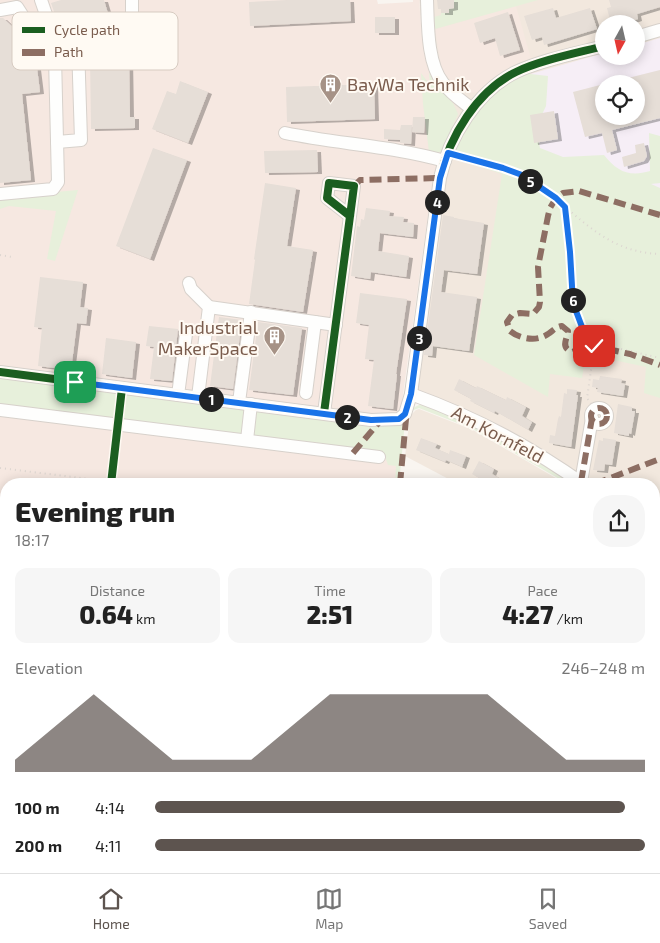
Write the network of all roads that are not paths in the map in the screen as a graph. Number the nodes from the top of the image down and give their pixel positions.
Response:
1 (427, 0) edge
2 (0, 10) edge
3 (20, 12) edge
4 (660, 30) edge
5 (645, 34) edge
6 (595, 49) edge
7 (56, 70) edge
8 (79, 70) edge
9 (79, 79) junction
10 (56, 80) junction
11 (472, 109) junction
12 (285, 133) dead end
13 (57, 142) junction
14 (446, 157) junction
15 (0, 194) edge
16 (350, 216) dead end
17 (189, 283) dead end
18 (209, 307) junction
19 (251, 312) junction
20 (316, 322) junction
21 (336, 325) junction
22 (186, 334) dead end
23 (310, 365) junction
24 (330, 368) junction
25 (0, 372) edge
26 (306, 393) dead end
27 (411, 394) junction
28 (178, 395) junction
29 (198, 397) junction
30 (245, 403) junction
31 (0, 410) edge
32 (324, 413) junction
33 (593, 414) road end
34 (247, 440) junction
35 (379, 457) dead end
36 (574, 478) edge
37 (583, 478) edge

1 - 11 street
2 - 3 street
4 - 5 street
6 - 11 street
7 - 10 street
8 - 9 street
9 - 10 street
9 - 13 street
10 - 13 street
11 - 14 street
12 - 14 street
13 - 15 street
14 - 27 street
16 - 21 street
17 - 18 street
18 - 19 street
18 - 29 street
19 - 20 street
19 - 30 street
20 - 21 street
20 - 23 street
21 - 24 street
22 - 28 street
23 - 24 street
23 - 26 street
24 - 32 street
25 - 28 street
27 - 32 street
27 - 36 street, Am Kornfeld
28 - 29 street
29 - 30 street
30 - 32 street
30 - 34 street
31 - 34 street
33 - 37 street, Am Kornfeld
34 - 35 street

